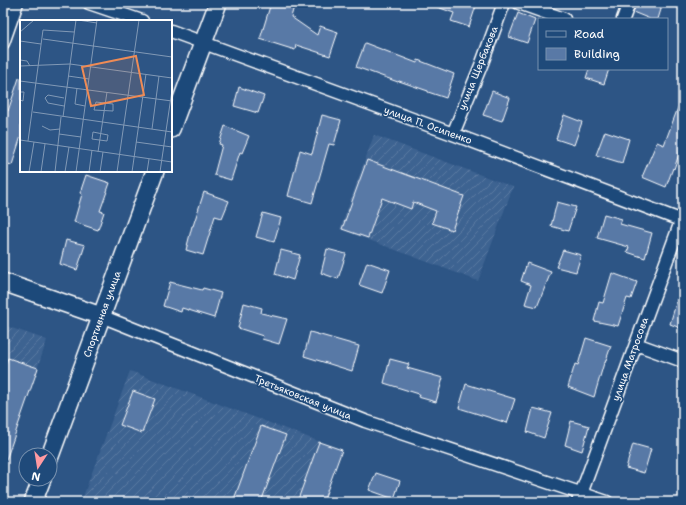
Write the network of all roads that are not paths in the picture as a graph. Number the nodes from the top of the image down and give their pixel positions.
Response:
1 (17, 3) edge
2 (89, 3) edge
3 (218, 3) edge
4 (504, 3) edge
5 (519, 3) edge
6 (629, 3) edge
7 (561, 18) edge
8 (623, 18) edge
9 (139, 20) edge
10 (172, 31) edge
11 (204, 42) junction
12 (3, 43) edge
13 (172, 126) edge
14 (453, 134) junction
15 (155, 172) edge
16 (682, 219) edge
17 (3, 282) edge
18 (101, 316) junction
19 (636, 344) junction
20 (683, 361) edge
21 (53, 447) edge
22 (39, 487) edge
23 (579, 497) edge
24 (33, 502) edge
25 (607, 502) edge

1 - 12 street
2 - 9 street
3 - 11 street
4 - 14 street, улица Щербакова
5 - 7 street
6 - 8 street
10 - 11 street, улица П. Осипенко
11 - 13 street
11 - 14 street, улица П. Осипенко
14 - 16 street, улица П. Осипенко
15 - 18 street, Спортивная улица
16 - 19 street, улица Матросова
17 - 18 street, Третьяковская улица
18 - 21 street, Спортивная улица
18 - 23 street, Третьяковская улица
19 - 20 street
19 - 23 street, улица Матросова
22 - 24 street
23 - 25 street, Третьяковская улица

